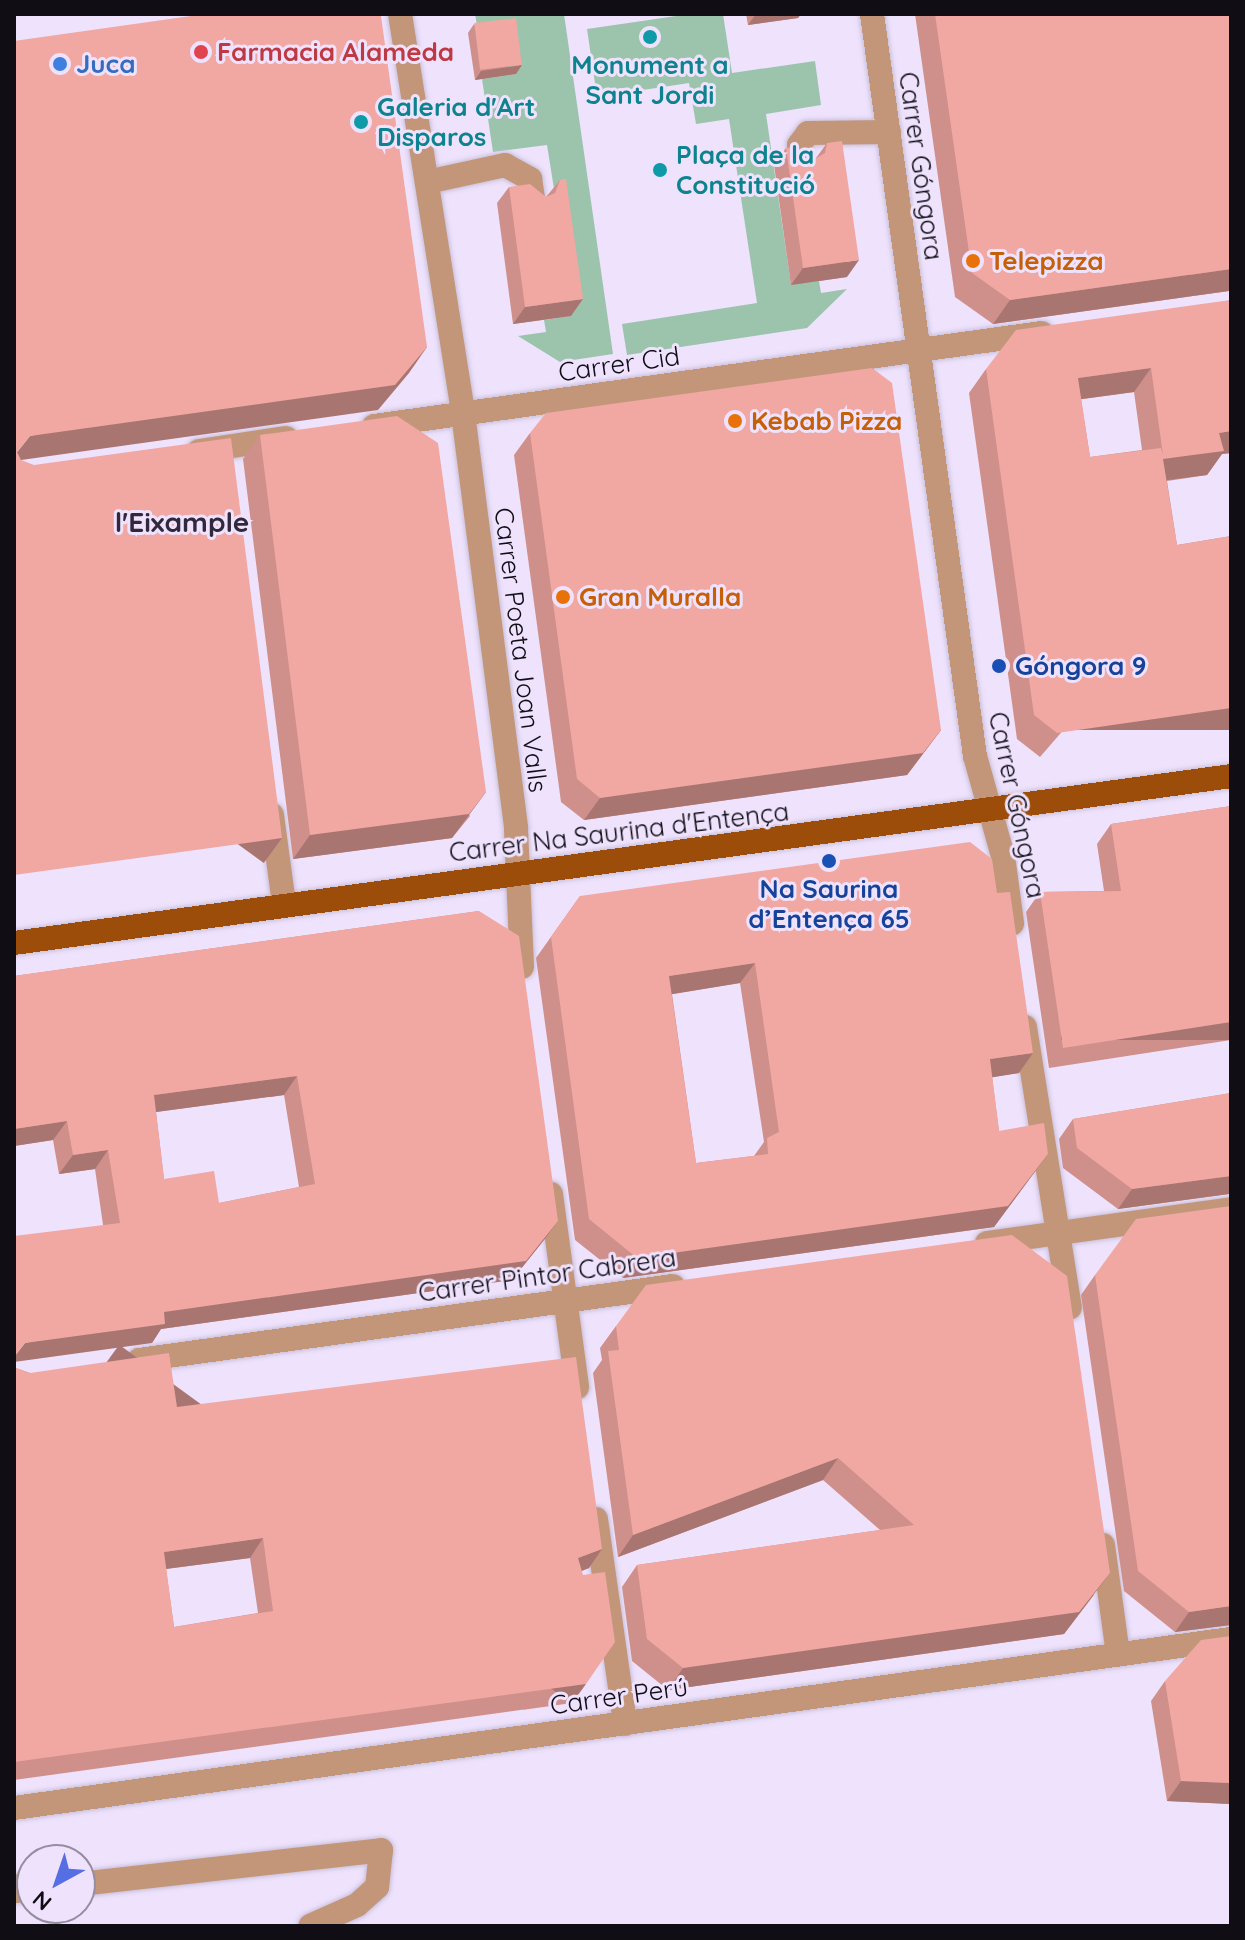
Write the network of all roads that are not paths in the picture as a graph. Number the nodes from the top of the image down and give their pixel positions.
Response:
1 (400, 14) edge
2 (872, 14) edge
3 (889, 132) junction
4 (800, 162) edge
5 (427, 182) junction
6 (533, 199) edge
7 (1059, 330) edge
8 (919, 350) junction
9 (463, 413) junction
10 (348, 430) edge
11 (318, 434) edge
12 (226, 447) junction
13 (181, 453) edge
14 (230, 478) edge
15 (1231, 776) edge
16 (270, 793) edge
17 (989, 809) junction
18 (517, 874) junction
19 (284, 904) junction
20 (14, 943) edge
21 (1015, 951) edge
22 (525, 995) edge
23 (1021, 998) edge
24 (547, 1163) edge
25 (1231, 1209) edge
26 (1059, 1233) junction
27 (967, 1246) edge
28 (704, 1282) edge
29 (565, 1301) junction
30 (1072, 1326) edge
31 (108, 1364) edge
32 (581, 1410) edge
33 (592, 1489) edge
34 (1099, 1514) edge
35 (1231, 1639) edge
36 (1118, 1654) junction
37 (625, 1724) junction
38 (14, 1808) edge
39 (96, 1882) edge
40 (310, 1926) edge

1 - 5 street, Carrer Poeta Joan Valls
2 - 3 street, Carrer Góngora
3 - 4 street
3 - 8 street, Carrer Góngora
5 - 6 street
5 - 9 street, Carrer Poeta Joan Valls
7 - 8 street, Carrer Cid
8 - 9 street, Carrer Cid
8 - 17 street, Carrer Góngora
9 - 10 street, Carrer Cid
9 - 18 street, Carrer Poeta Joan Valls
11 - 12 street
12 - 13 street
12 - 14 street
15 - 17 main road, Carrer Na Saurina d'Entença
16 - 19 street
17 - 18 main road, Carrer Na Saurina d'Entença
17 - 21 street, Carrer Góngora
18 - 19 main road, Carrer Na Saurina d'Entença
18 - 22 street, Carrer Poeta Joan Valls
19 - 20 main road, Carrer Na Saurina d'Entença
23 - 26 street
24 - 29 street
25 - 26 street
26 - 27 street
26 - 30 street
28 - 29 street, Carrer Pintor Cabrera
29 - 31 street, Carrer Pintor Cabrera
29 - 32 street
33 - 37 street
34 - 36 street
35 - 36 street, Carrer Perú
36 - 37 street, Carrer Perú
37 - 38 street, Carrer Perú
39 - 40 street

